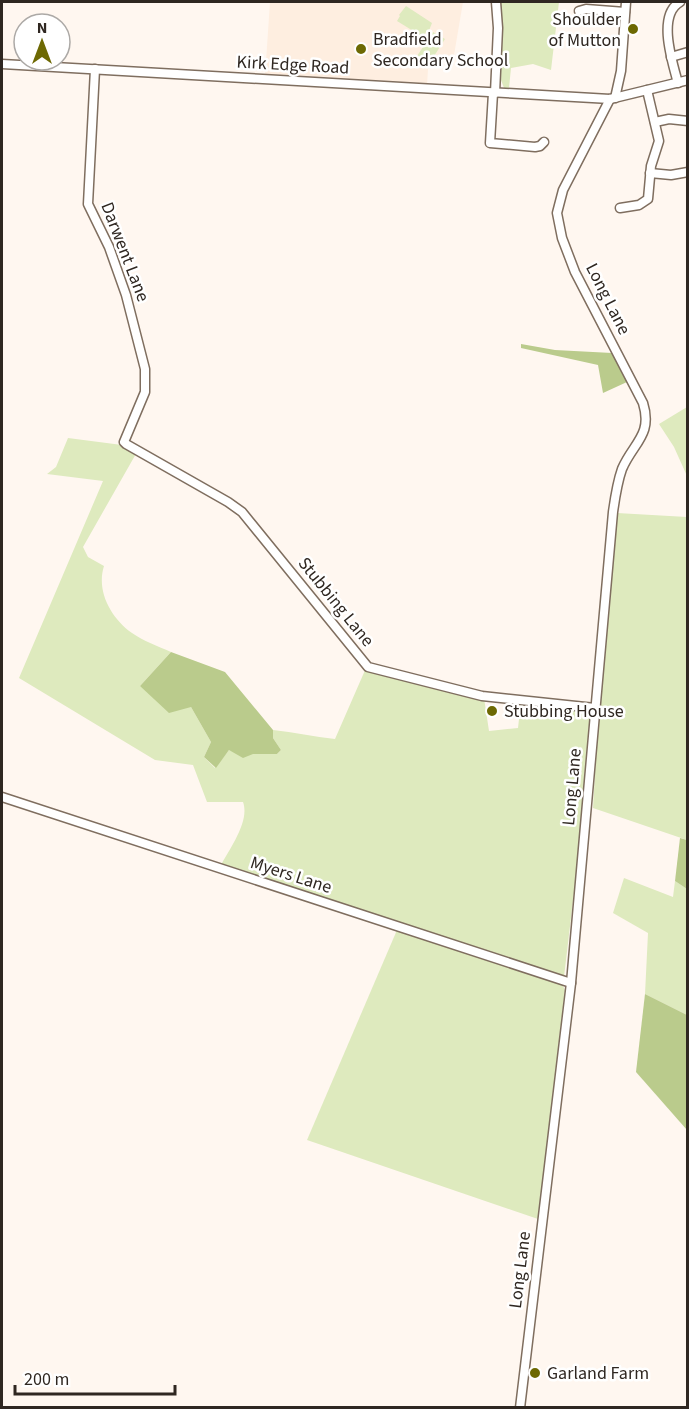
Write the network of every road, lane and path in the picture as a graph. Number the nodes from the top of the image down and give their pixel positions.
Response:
1 (496, 2) edge
2 (626, 2) edge
3 (680, 2) edge
4 (583, 7) edge
5 (625, 12) junction
6 (687, 52) edge
7 (671, 57) junction
8 (2, 64) edge
9 (95, 69) junction
10 (687, 80) edge
11 (678, 83) junction
12 (647, 90) junction
13 (494, 93) junction
14 (613, 99) junction
15 (687, 121) edge
16 (655, 122) junction
17 (544, 142) dead end
18 (687, 172) edge
19 (650, 173) junction
20 (620, 208) dead end
21 (124, 442) joint
22 (595, 708) junction
23 (2, 797) edge
24 (571, 983) junction
25 (520, 1407) edge

1 - 13 street
2 - 5 street, Long Lane
3 - 7 street
4 - 5 street
5 - 14 street, Long Lane
6 - 7 street
7 - 11 street
8 - 9 street, Kirk Edge Road
9 - 13 street, Kirk Edge Road
9 - 21 street, Darwent Lane
10 - 11 street, Kirk Edge Road
11 - 12 street, Kirk Edge Road
12 - 14 street, Kirk Edge Road
12 - 16 street
13 - 14 street, Kirk Edge Road
13 - 17 street
14 - 22 street, Long Lane
15 - 16 street
16 - 19 street
18 - 19 street
19 - 20 street
21 - 22 street, Stubbing Lane
22 - 24 street, Long Lane
23 - 24 street, Myers Lane
24 - 25 street, Long Lane

